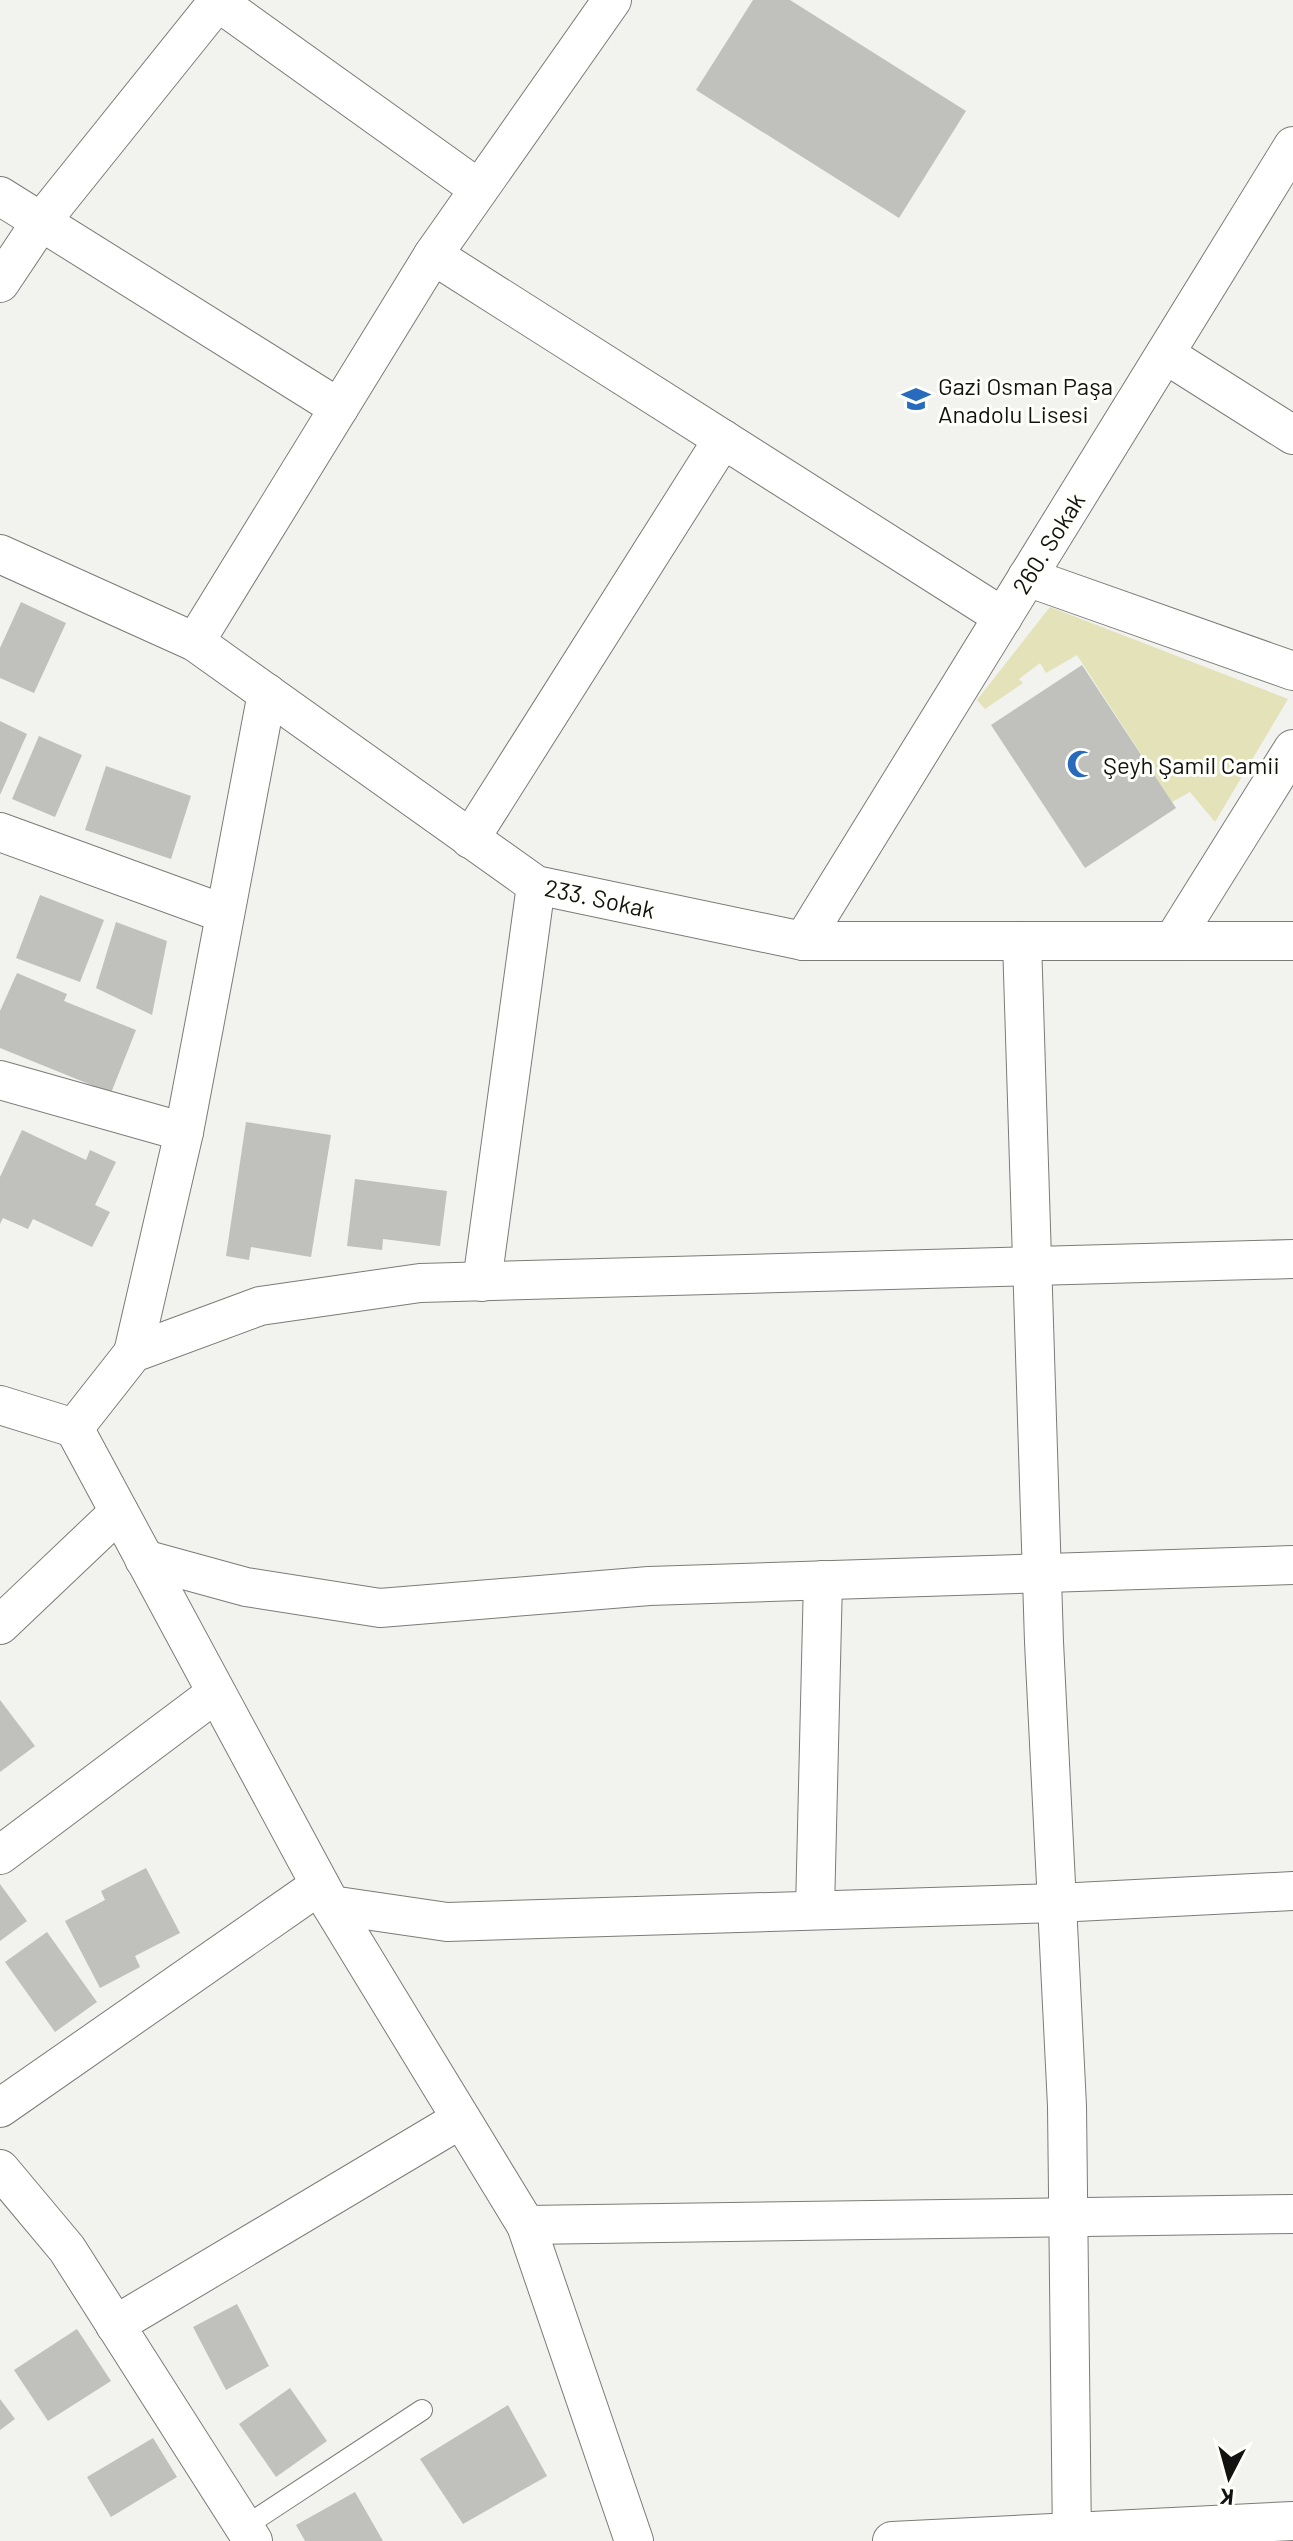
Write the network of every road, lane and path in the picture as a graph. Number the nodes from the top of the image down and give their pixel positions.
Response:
1 (612, 0) edge
2 (219, 1) edge
3 (1293, 146) edge
4 (479, 189) junction
5 (0, 196) edge
6 (40, 223) junction
7 (433, 255) junction
8 (0, 283) edge
9 (1165, 354) junction
10 (339, 408) junction
11 (1293, 435) edge
12 (723, 439) junction
13 (0, 554) edge
14 (1027, 577) junction
15 (1003, 617) junction
16 (195, 642) junction
17 (1293, 671) edge
18 (267, 693) junction
19 (1293, 749) edge
20 (0, 832) edge
21 (470, 839) junction
22 (536, 885) junction
23 (225, 914) junction
24 (803, 941) junction
25 (1022, 941) junction
26 (1173, 941) junction
27 (1293, 941) edge
28 (0, 1080) edge
29 (184, 1132) junction
30 (1293, 1259) edge
31 (1032, 1265) junction
32 (482, 1282) junction
33 (133, 1353) junction
34 (0, 1405) edge
35 (74, 1428) junction
36 (119, 1512) junction
37 (144, 1559) junction
38 (1293, 1565) edge
39 (1041, 1573) junction
40 (823, 1580) junction
41 (0, 1625) edge
42 (216, 1693) junction
43 (0, 1855) edge
44 (1293, 1891) edge
45 (325, 1895) junction
46 (1057, 1903) junction
47 (815, 1910) junction
48 (0, 2108) edge
49 (461, 2119) junction
50 (0, 2169) edge
51 (1293, 2214) edge
52 (1068, 2219) junction
53 (526, 2225) junction
54 (115, 2325) junction
55 (422, 2410) dead end
56 (1293, 2521) edge
57 (248, 2534) edge
58 (1072, 2536) edge
59 (634, 2541) edge
60 (892, 2541) edge

1 - 4 street
2 - 4 street
2 - 6 street
3 - 9 street, 260. Sokak
4 - 7 street
5 - 6 street
6 - 8 street
6 - 10 street
7 - 10 street
7 - 12 street
9 - 11 street
9 - 14 street, 260. Sokak
10 - 16 street
12 - 15 street
12 - 21 street
13 - 16 street, 233. Sokak
14 - 15 street, 260. Sokak
14 - 17 street
15 - 24 street, 260. Sokak
16 - 18 street, 233. Sokak
18 - 21 street, 233. Sokak
18 - 23 street
19 - 26 street
20 - 23 street
21 - 22 street, 233. Sokak
22 - 24 street, 233. Sokak
22 - 32 street
23 - 29 street
24 - 25 street, 233. Sokak
25 - 26 street, 233. Sokak
25 - 31 street
26 - 27 street, 233. Sokak
28 - 29 street
29 - 33 street
30 - 31 street
31 - 32 street
31 - 39 street
32 - 33 street
33 - 35 street
34 - 35 street
35 - 36 street
36 - 37 street
36 - 41 street
37 - 40 street
37 - 42 street
38 - 39 street
39 - 40 street
39 - 46 street
40 - 47 street
42 - 43 street
42 - 45 street
44 - 46 street
45 - 47 street
45 - 48 street
45 - 49 street
46 - 47 street
46 - 52 street
49 - 53 street
49 - 54 street
50 - 54 street
51 - 52 street
52 - 53 street
52 - 58 street
53 - 59 street
54 - 57 street
55 - 57 lane
56 - 58 street
58 - 60 street

